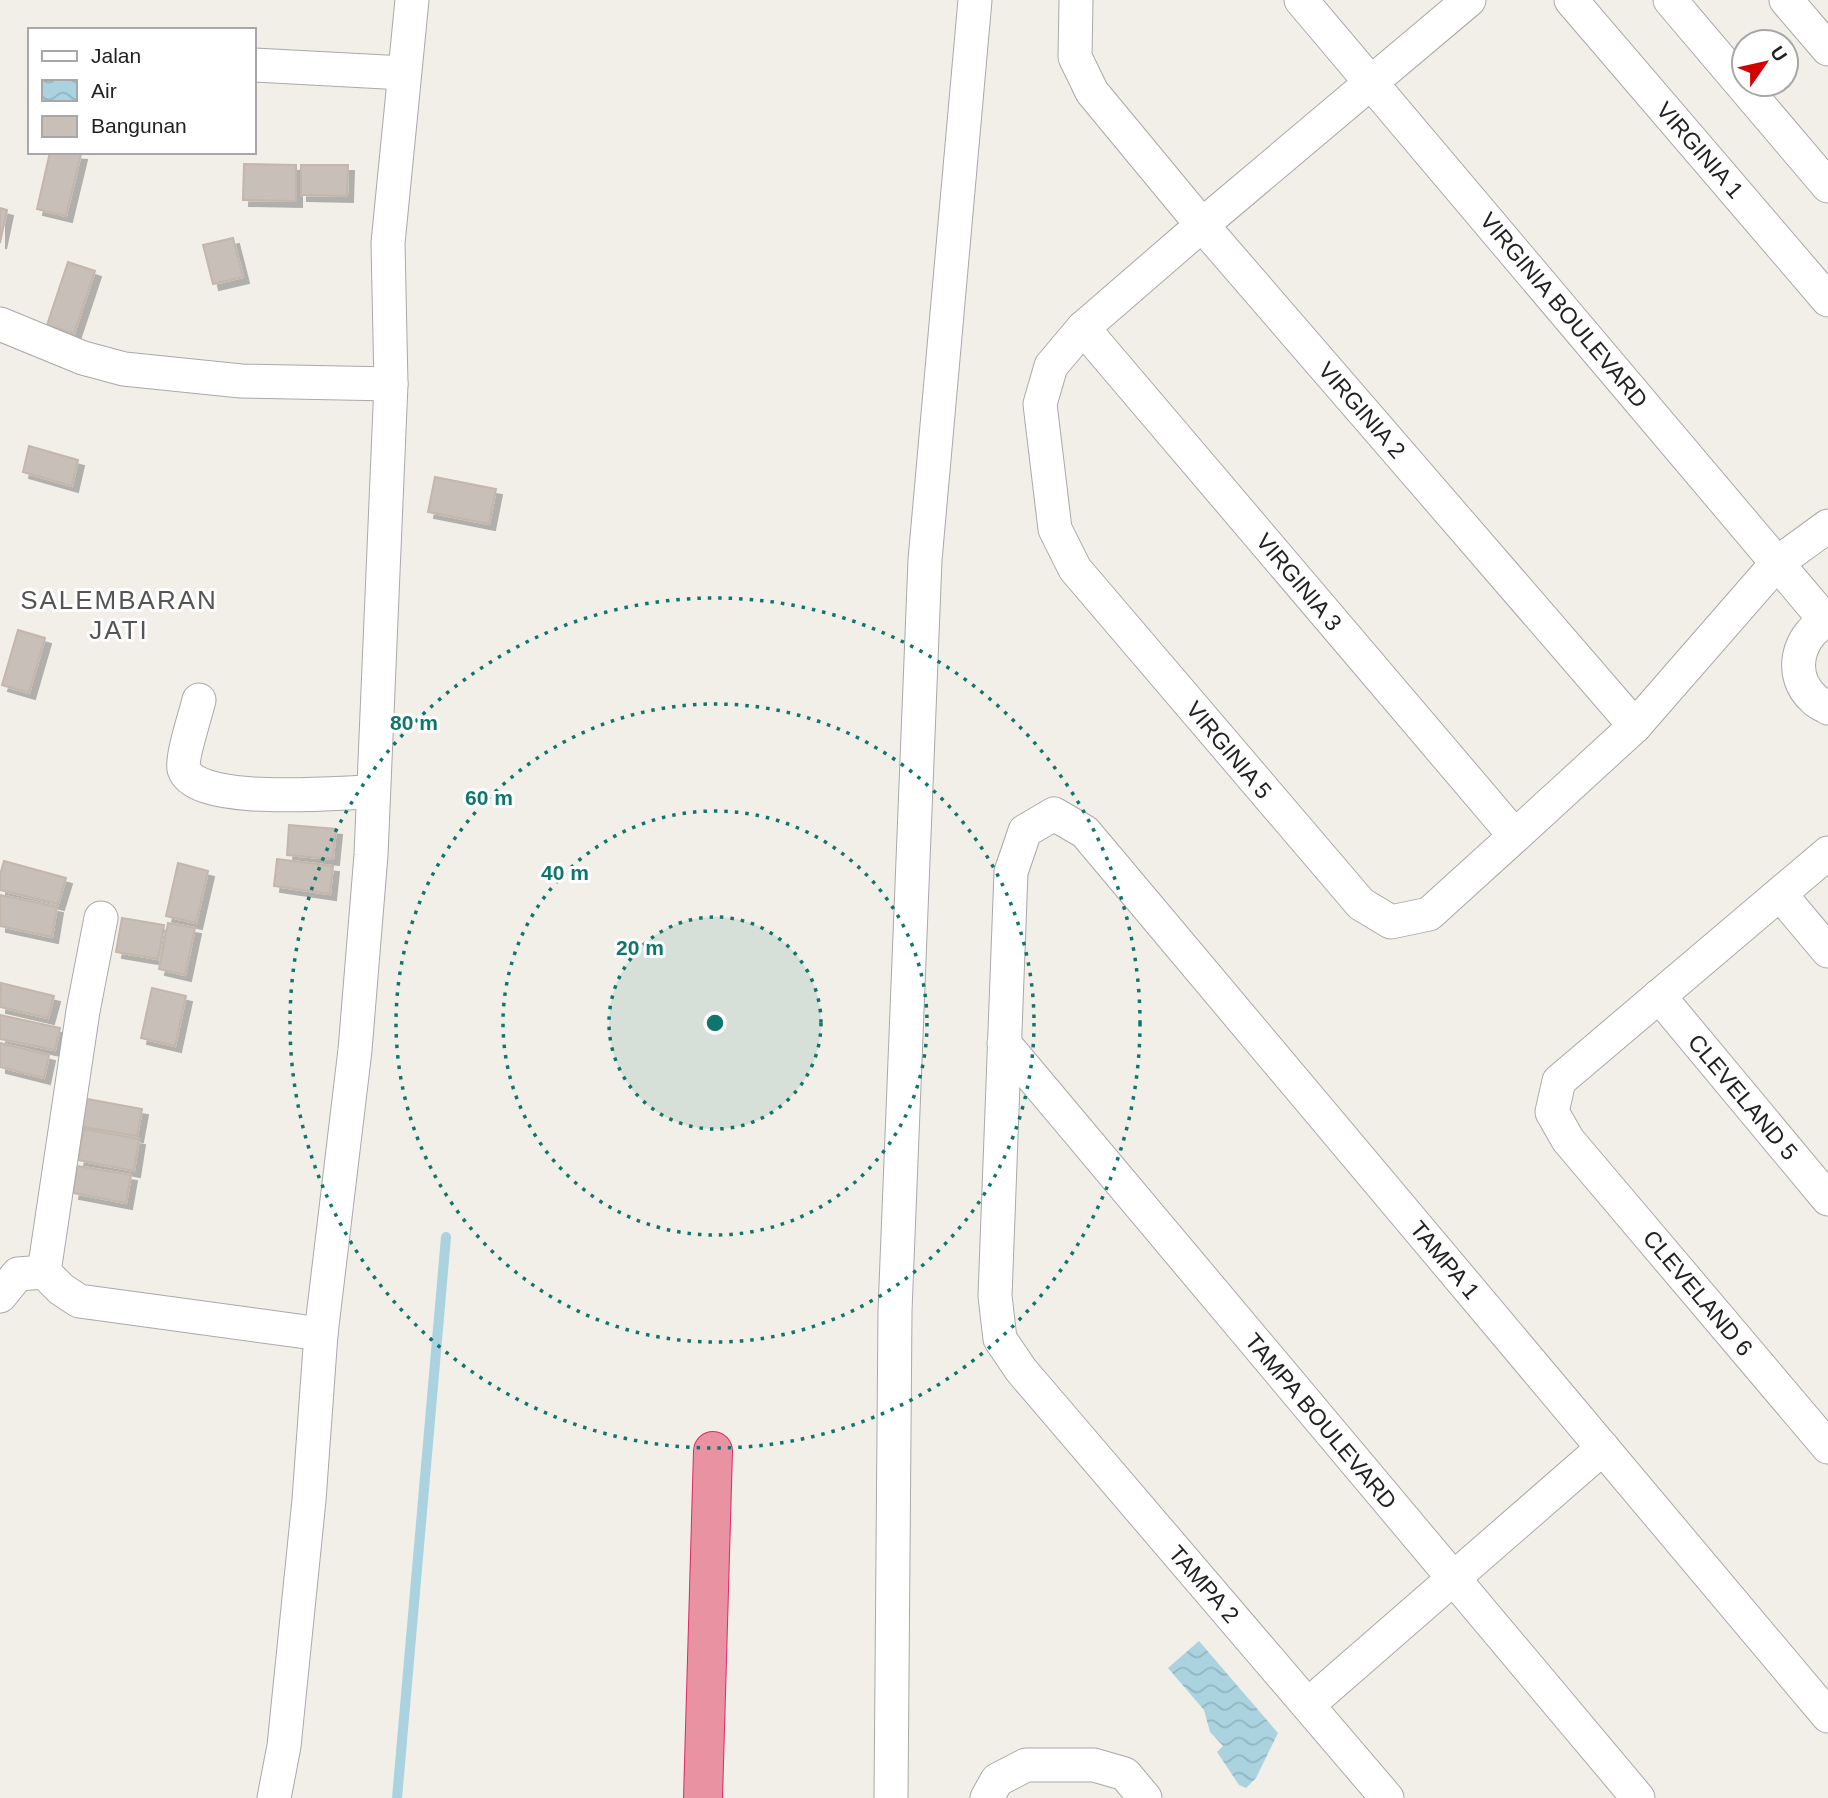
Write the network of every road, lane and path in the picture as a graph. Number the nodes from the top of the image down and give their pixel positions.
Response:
1 (412, 0) edge
2 (975, 0) edge
3 (1076, 0) edge
4 (1301, 0) edge
5 (1469, 0) edge
6 (1571, 0) edge
7 (1670, 0) edge
8 (1786, 0) edge
9 (1828, 49) edge
10 (256, 65) edge
11 (404, 73) junction
12 (1371, 82) junction
13 (1828, 187) edge
14 (1202, 225) junction
15 (1828, 300) edge
16 (0, 324) edge
17 (1083, 328) junction
18 (391, 384) junction
19 (1828, 526) edge
20 (1777, 563) junction
21 (1827, 620) edge
22 (199, 700) dead end
23 (1828, 708) edge
24 (1635, 726) junction
25 (373, 792) junction
26 (1054, 814) joint
27 (1515, 836) junction
28 (1828, 853) edge
29 (1780, 894) junction
30 (101, 918) dead end
31 (1828, 951) edge
32 (1659, 996) junction
33 (1004, 1043) junction
34 (1828, 1199) edge
35 (44, 1272) junction
36 (1, 1293) edge
37 (321, 1334) junction
38 (1828, 1447) edge
39 (1603, 1448) junction
40 (713, 1451) dead end
41 (1454, 1578) junction
42 (1308, 1705) junction
43 (1828, 1716) edge
44 (1135, 1786) edge
45 (274, 1798) edge
46 (704, 1798) edge
47 (891, 1798) edge
48 (987, 1798) edge
49 (1387, 1798) edge
50 (1639, 1798) edge

1 - 11 street
2 - 47 street
3 - 14 street, VIRGINIA 2
4 - 12 street, VIRGINIA BOULEVARD
5 - 12 street, VIRGINIA 5
6 - 15 street, VIRGINIA 1
7 - 13 street
8 - 9 street
10 - 11 street
11 - 18 street
12 - 14 street, VIRGINIA 5
12 - 20 street, VIRGINIA BOULEVARD
14 - 17 street, VIRGINIA 5
14 - 24 street, VIRGINIA 2
16 - 18 street
17 - 27 street, VIRGINIA 3
17 - 27 street, VIRGINIA 5
18 - 25 street
19 - 20 street
20 - 21 street, VIRGINIA BOULEVARD
20 - 24 street
21 - 23 street
22 - 25 street
24 - 27 street
25 - 37 street
26 - 33 street, TAMPA 2
26 - 39 street, TAMPA 1
28 - 29 street, CLEVELAND 6
29 - 31 street
29 - 32 street, CLEVELAND 6
30 - 35 street
32 - 34 street, CLEVELAND 5
32 - 38 street, CLEVELAND 6
33 - 41 street, TAMPA BOULEVARD
33 - 42 street, TAMPA 2
35 - 36 street
35 - 37 street
37 - 45 street
39 - 41 street
39 - 43 street, TAMPA 1
40 - 46 highway
41 - 42 street
41 - 50 street, TAMPA BOULEVARD
42 - 49 street, TAMPA 2
44 - 48 street

